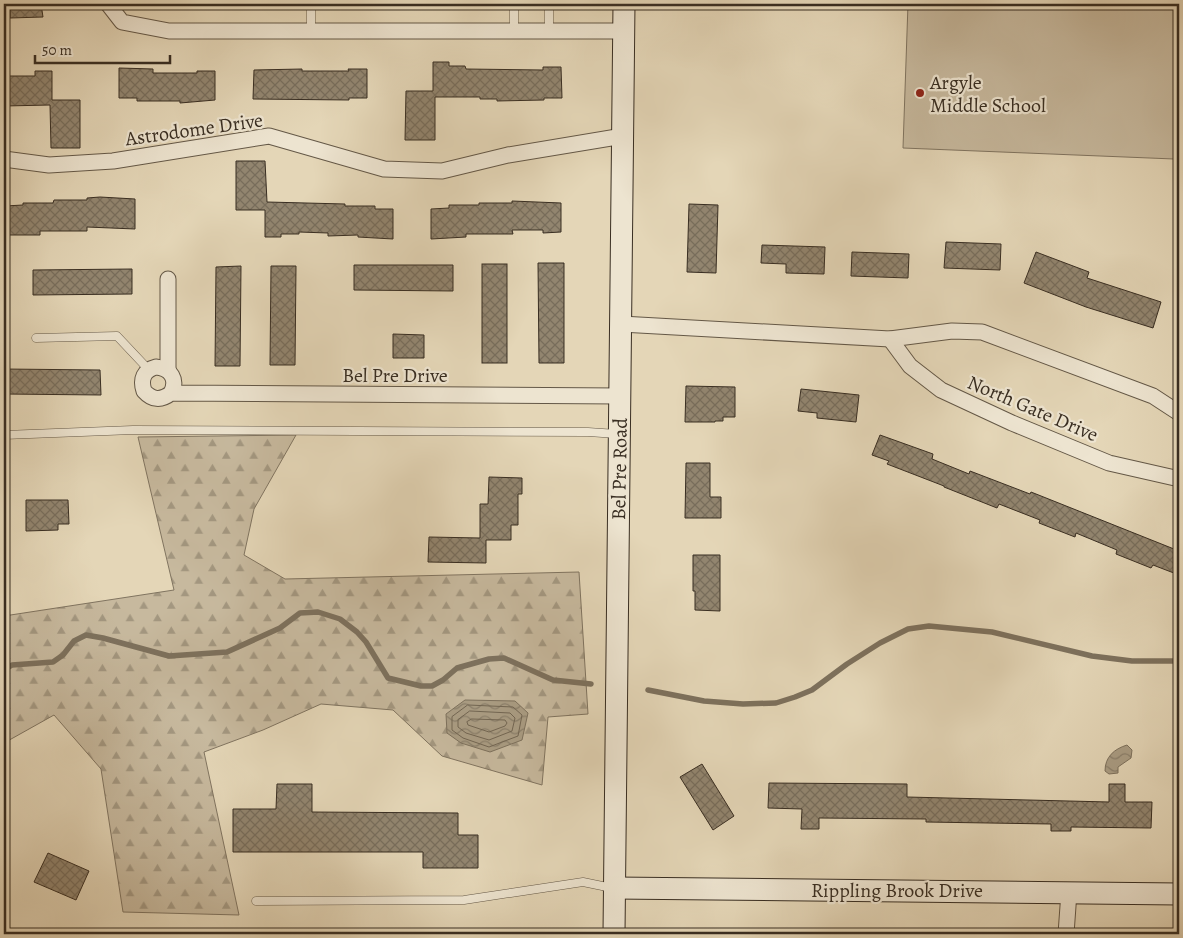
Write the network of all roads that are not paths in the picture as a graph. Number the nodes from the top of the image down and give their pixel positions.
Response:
1 (108, 4) edge
2 (311, 4) edge
3 (514, 4) edge
4 (549, 4) edge
5 (624, 4) edge
6 (624, 31) junction
7 (311, 32) junction
8 (514, 32) junction
9 (550, 32) junction
10 (623, 136) junction
11 (4, 159) edge
12 (168, 279) dead end
13 (621, 324) junction
14 (36, 338) dead end
15 (890, 339) junction
16 (149, 370) junction
17 (168, 370) junction
18 (171, 393) junction
19 (620, 396) junction
20 (1179, 413) edge
21 (619, 434) junction
22 (4, 435) edge
23 (1179, 477) edge
24 (614, 888) junction
25 (1069, 892) junction
26 (1179, 894) edge
27 (256, 901) dead end
28 (614, 934) edge
29 (1066, 934) edge

1 - 7 street
2 - 7 lane
3 - 8 lane
4 - 9 lane
5 - 6 main road, Bel Pre Road
6 - 9 street
6 - 10 main road, Bel Pre Road
7 - 8 street
8 - 9 street
10 - 11 street, Astrodome Drive
10 - 13 main road, Bel Pre Road
12 - 17 street
13 - 15 street
13 - 19 main road, Bel Pre Road
14 - 16 lane
15 - 20 street
15 - 23 street, North Gate Drive
16 - 17 street
16 - 18 street, Bel Pre Drive
17 - 18 street
18 - 19 street, Bel Pre Drive
19 - 21 main road, Bel Pre Road
21 - 22 lane
21 - 24 main road, Bel Pre Road
24 - 25 main road, Rippling Brook Drive
24 - 27 lane
24 - 28 main road, Bel Pre Road
25 - 26 main road, Rippling Brook Drive
25 - 29 street

